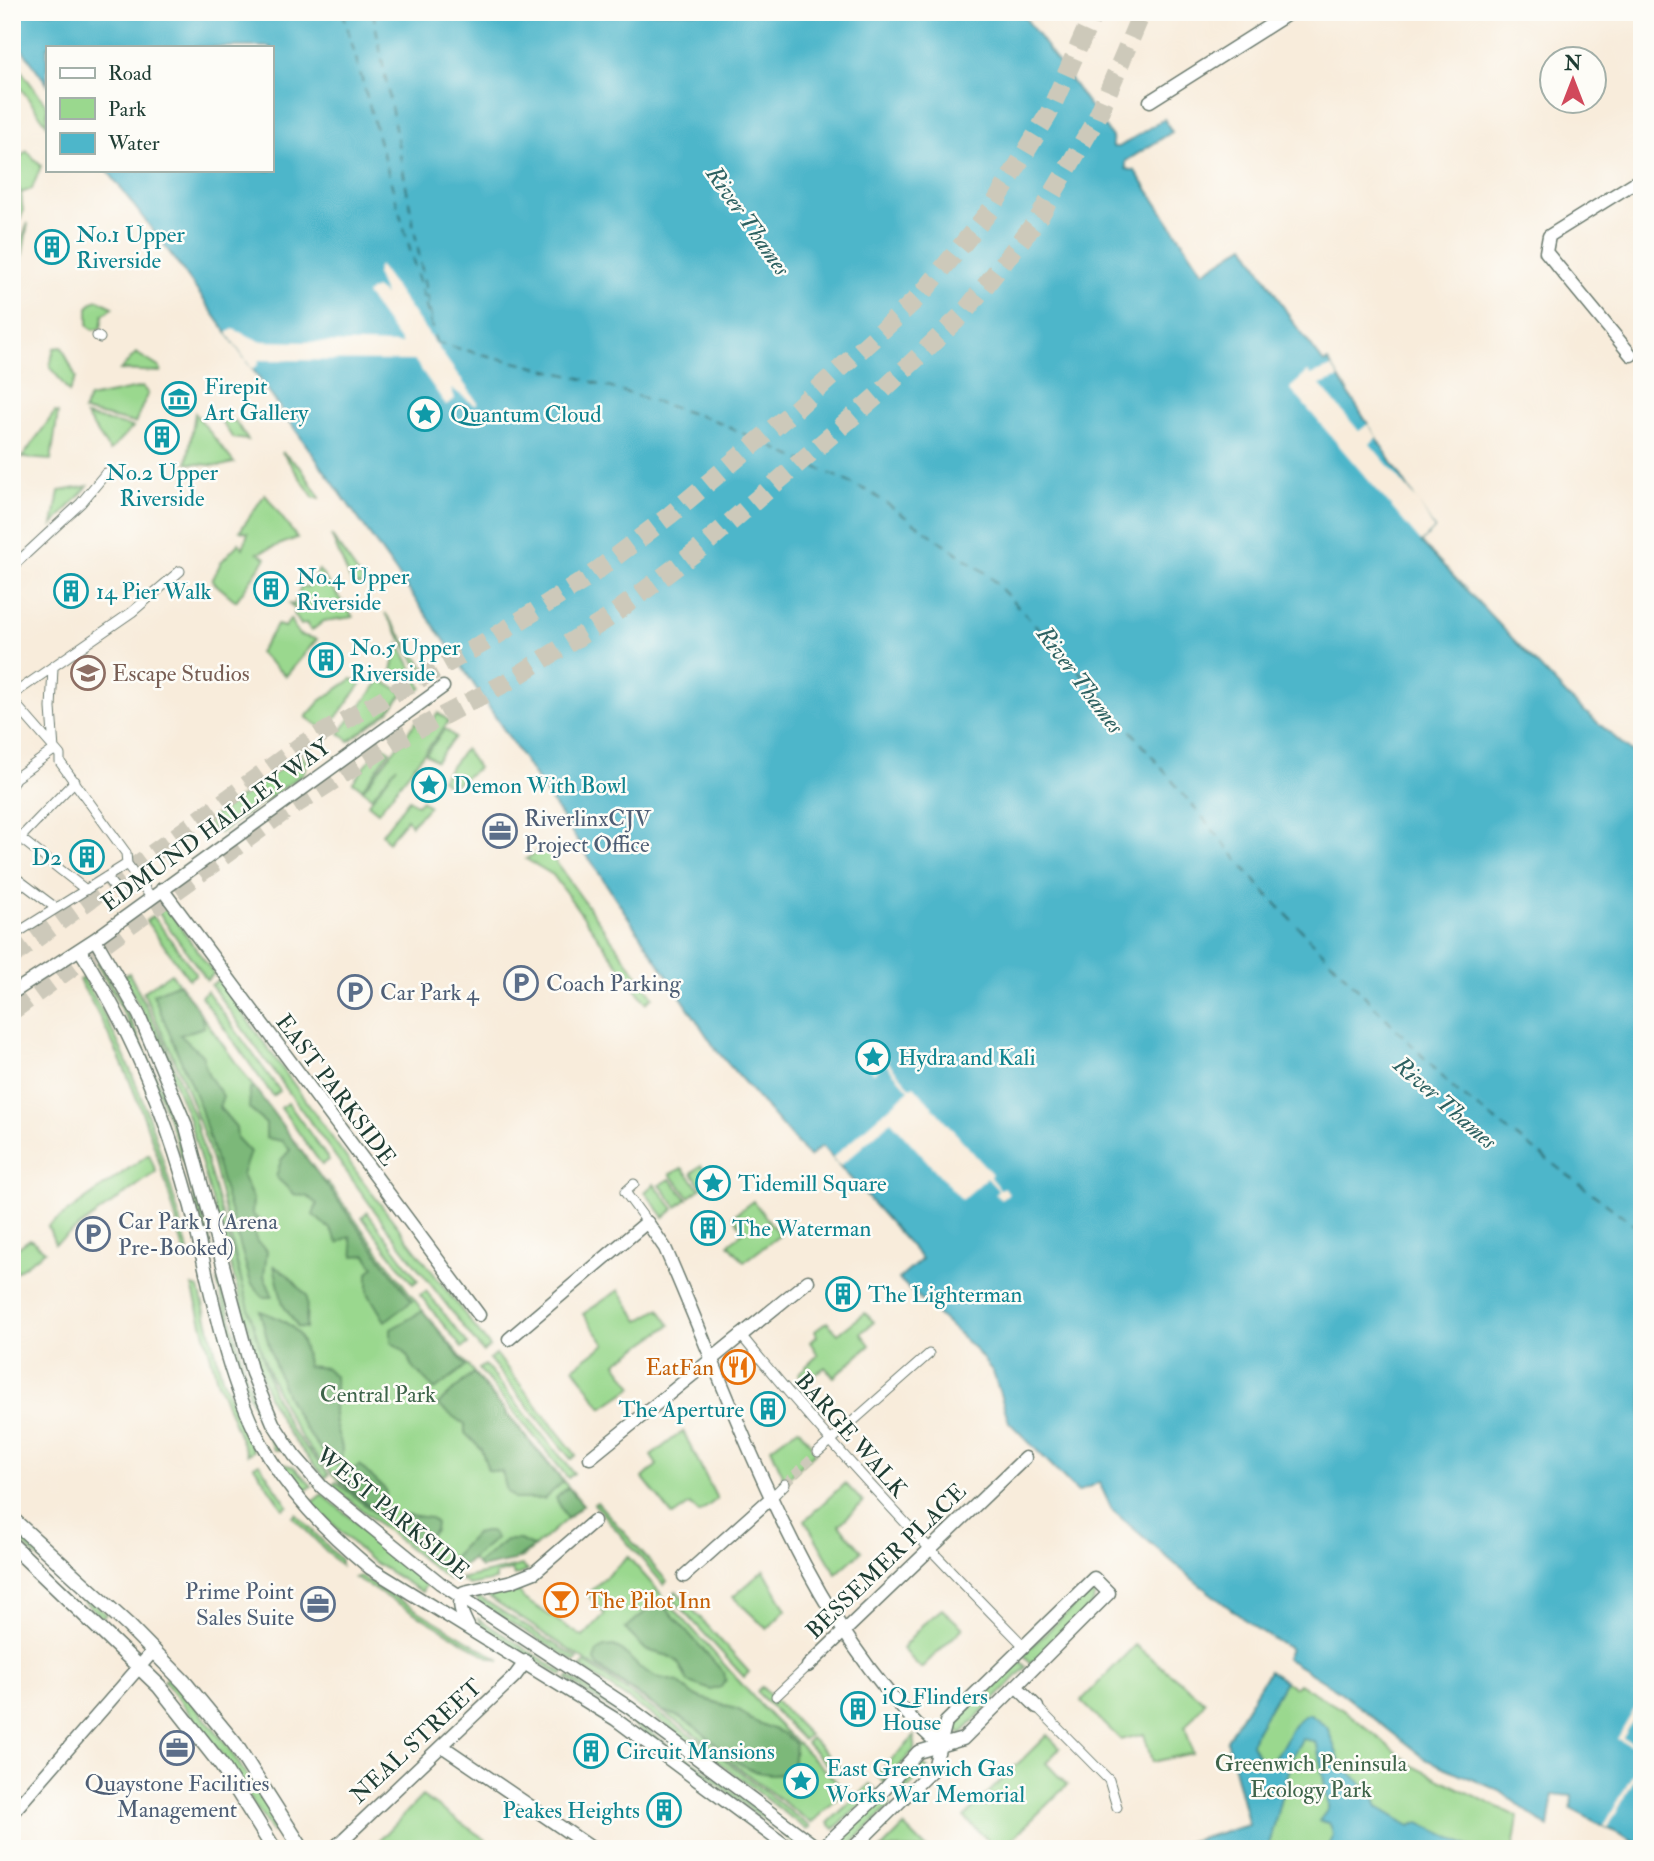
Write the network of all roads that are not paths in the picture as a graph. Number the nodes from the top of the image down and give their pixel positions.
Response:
1 (1291, 12) edge
2 (1150, 101) dead end
3 (1642, 178) edge
4 (1631, 355) dead end
5 (106, 473) dead end
6 (12, 567) edge
7 (180, 571) dead end
8 (53, 668) junction
9 (443, 687) dead end
10 (12, 698) edge
11 (16, 711) edge
12 (54, 750) junction
13 (13, 780) edge
14 (75, 781) junction
15 (16, 835) edge
16 (12, 849) edge
17 (127, 864) junction
18 (12, 875) edge
19 (106, 877) junction
20 (162, 888) junction
21 (86, 890) junction
22 (121, 896) dead end
23 (150, 897) junction
24 (56, 908) junction
25 (12, 936) edge
26 (95, 939) junction
27 (80, 950) junction
28 (12, 993) edge
29 (634, 1184) dead end
30 (648, 1222) junction
31 (808, 1282) dead end
32 (479, 1315) dead end
33 (740, 1334) junction
34 (509, 1339) dead end
35 (929, 1354) dead end
36 (712, 1356) junction
37 (830, 1440) junction
38 (818, 1452) tunnel mouth
39 (590, 1458) dead end
40 (1025, 1458) dead end
41 (785, 1484) tunnel mouth
42 (770, 1499) junction
43 (12, 1519) edge
44 (594, 1521) dead end
45 (12, 1545) edge
46 (929, 1549) junction
47 (684, 1576) dead end
48 (460, 1598) junction
49 (468, 1626) junction
50 (843, 1631) junction
51 (1025, 1647) junction
52 (154, 1650) junction
53 (526, 1661) junction
54 (140, 1666) junction
55 (808, 1666) joint
56 (1016, 1686) junction
57 (776, 1696) dead end
58 (1037, 1707) joint
59 (442, 1746) junction
60 (940, 1746) junction
61 (1117, 1807) dead end
62 (12, 1813) edge
63 (274, 1849) edge
64 (302, 1849) edge
65 (333, 1849) edge
66 (593, 1849) edge
67 (790, 1849) edge
68 (820, 1849) edge
69 (852, 1849) edge

1 - 2 street
3 - 4 street
5 - 6 street
7 - 8 street
8 - 10 street
8 - 12 street
9 - 20 street, EDMUND HALLEY WAY
10 - 11 street
11 - 12 street
12 - 13 street
12 - 14 street
14 - 15 street
14 - 17 street
15 - 16 street
15 - 21 street
17 - 19 street
17 - 23 street
18 - 24 street
19 - 21 street
19 - 22 street
20 - 23 street, EDMUND HALLEY WAY
20 - 32 street, EAST PARKSIDE
21 - 24 street
23 - 26 street, EDMUND HALLEY WAY
24 - 25 street
26 - 27 street, EDMUND HALLEY WAY
26 - 48 street, WEST PARKSIDE
27 - 28 street, EDMUND HALLEY WAY
27 - 49 street, WEST PARKSIDE
29 - 30 street
30 - 34 street
30 - 36 street
31 - 33 street
33 - 36 street
33 - 37 street, BARGE WALK
35 - 37 street
36 - 39 street
36 - 42 street
37 - 38 street
37 - 46 street, BARGE WALK
40 - 46 street, BESSEMER PLACE
41 - 42 street
42 - 47 street
42 - 50 street
43 - 52 street
44 - 48 street
45 - 54 street
46 - 50 street, BESSEMER PLACE
46 - 51 street, BARGE WALK
48 - 49 street
48 - 68 street, WEST PARKSIDE
49 - 53 street, WEST PARKSIDE
50 - 55 street, BESSEMER PLACE
50 - 60 street
51 - 56 street
51 - 60 street
52 - 54 street
52 - 64 street
53 - 59 street, NEAL STREET
53 - 67 street, WEST PARKSIDE
54 - 62 street
54 - 63 street
55 - 57 street, BESSEMER PLACE
56 - 58 street
56 - 60 street
58 - 61 street
59 - 65 street, NEAL STREET
59 - 66 street
60 - 68 street
60 - 69 street

